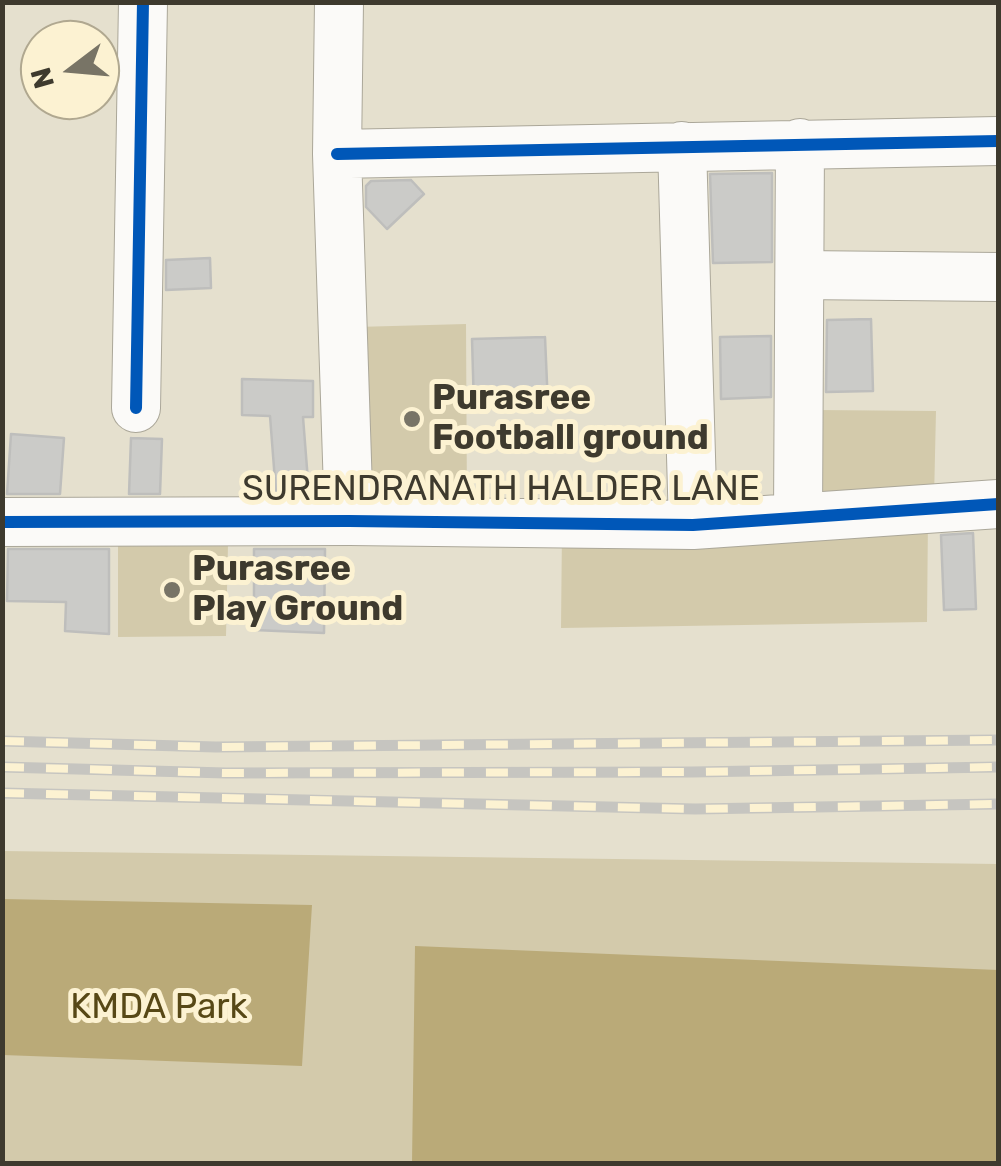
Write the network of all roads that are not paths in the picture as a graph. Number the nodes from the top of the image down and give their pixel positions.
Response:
1 (144, 2) edge
2 (339, 2) edge
3 (998, 140) edge
4 (800, 143) junction
5 (682, 146) junction
6 (337, 154) junction
7 (800, 276) junction
8 (998, 277) edge
9 (136, 408) dead end
10 (998, 504) edge
11 (798, 518) junction
12 (349, 521) junction
13 (2, 522) edge
14 (693, 525) junction

1 - 9 street
2 - 6 street
3 - 4 street
4 - 5 street
4 - 7 street
5 - 6 street
5 - 14 street
6 - 12 street
7 - 8 street
7 - 11 street
10 - 11 street, SURENDRANATH HALDER LANE
11 - 14 street, SURENDRANATH HALDER LANE
12 - 13 street, SURENDRANATH HALDER LANE
12 - 14 street, SURENDRANATH HALDER LANE

